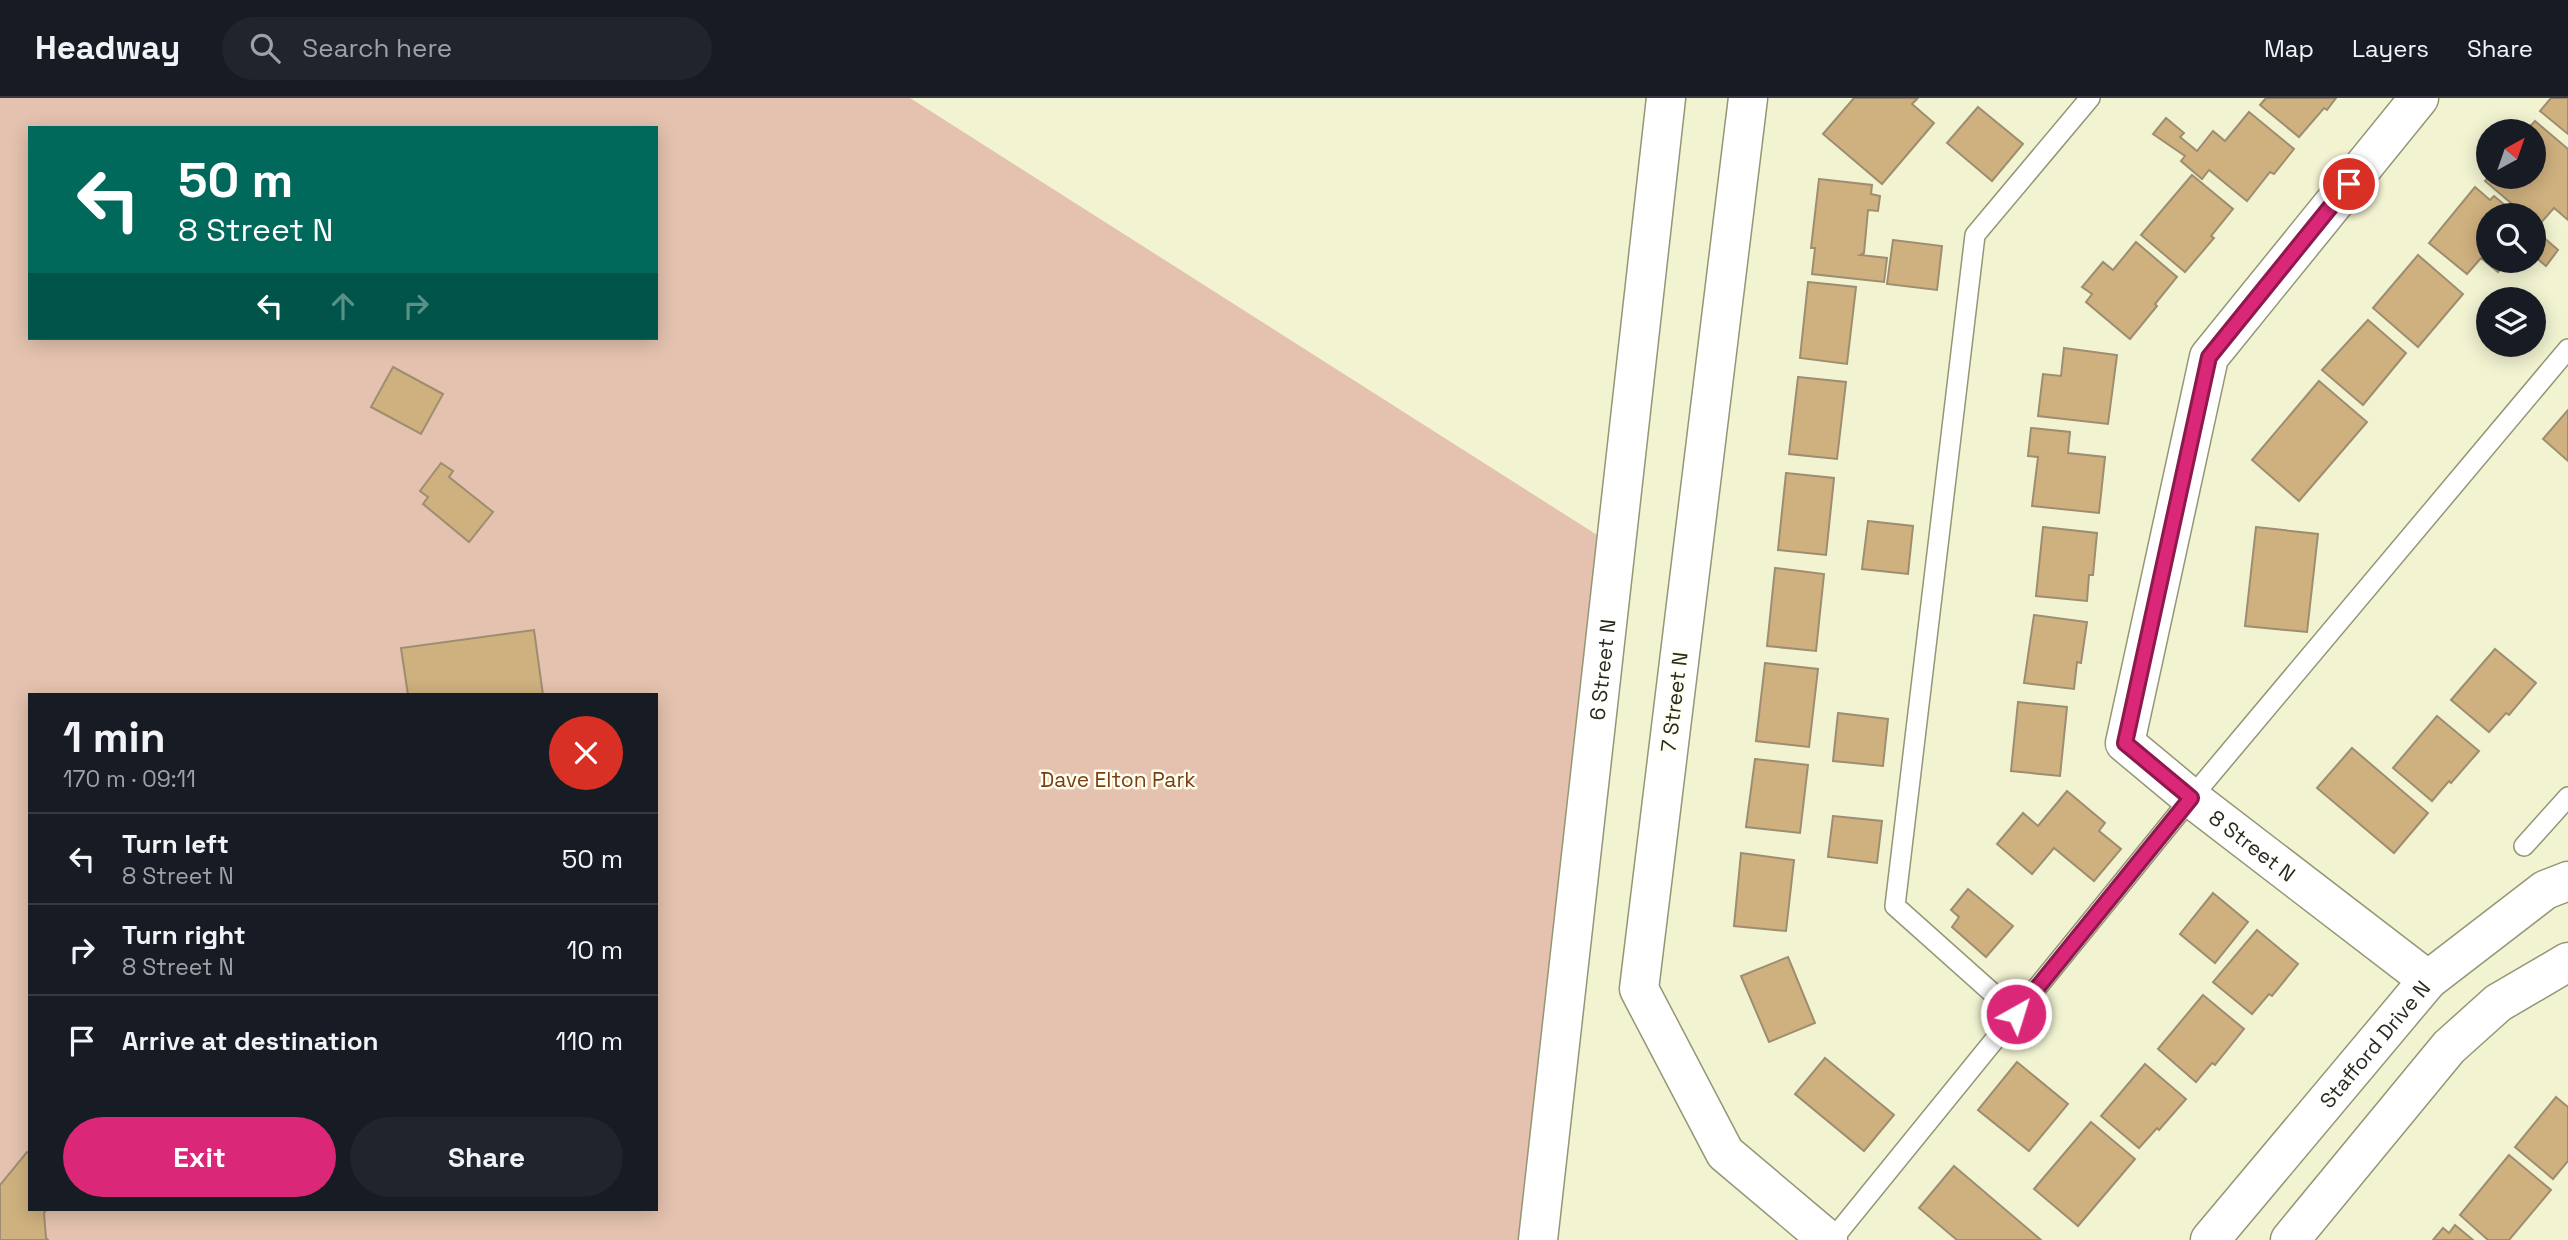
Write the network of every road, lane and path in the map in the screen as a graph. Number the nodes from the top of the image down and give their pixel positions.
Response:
1 (1666, 98) edge
2 (1748, 98) edge
3 (2090, 98) edge
4 (2418, 98) edge
5 (2568, 349) edge
6 (2568, 797) edge
7 (2191, 798) junction
8 (2524, 846) dead end
9 (2568, 881) edge
10 (2568, 962) edge
11 (2428, 980) junction
12 (2016, 1014) junction
13 (1538, 1240) edge
14 (1830, 1240) edge
15 (2210, 1240) edge
16 (2290, 1240) edge

1 - 13 street, 6 Street N
2 - 14 street, 7 Street N
3 - 12 lane
4 - 7 street, 8 Street N
5 - 7 lane
6 - 8 lane
7 - 11 street, 8 Street N
7 - 12 lane
9 - 11 street, Stafford Drive N
10 - 16 street
11 - 15 street, Stafford Drive N
12 - 14 lane

